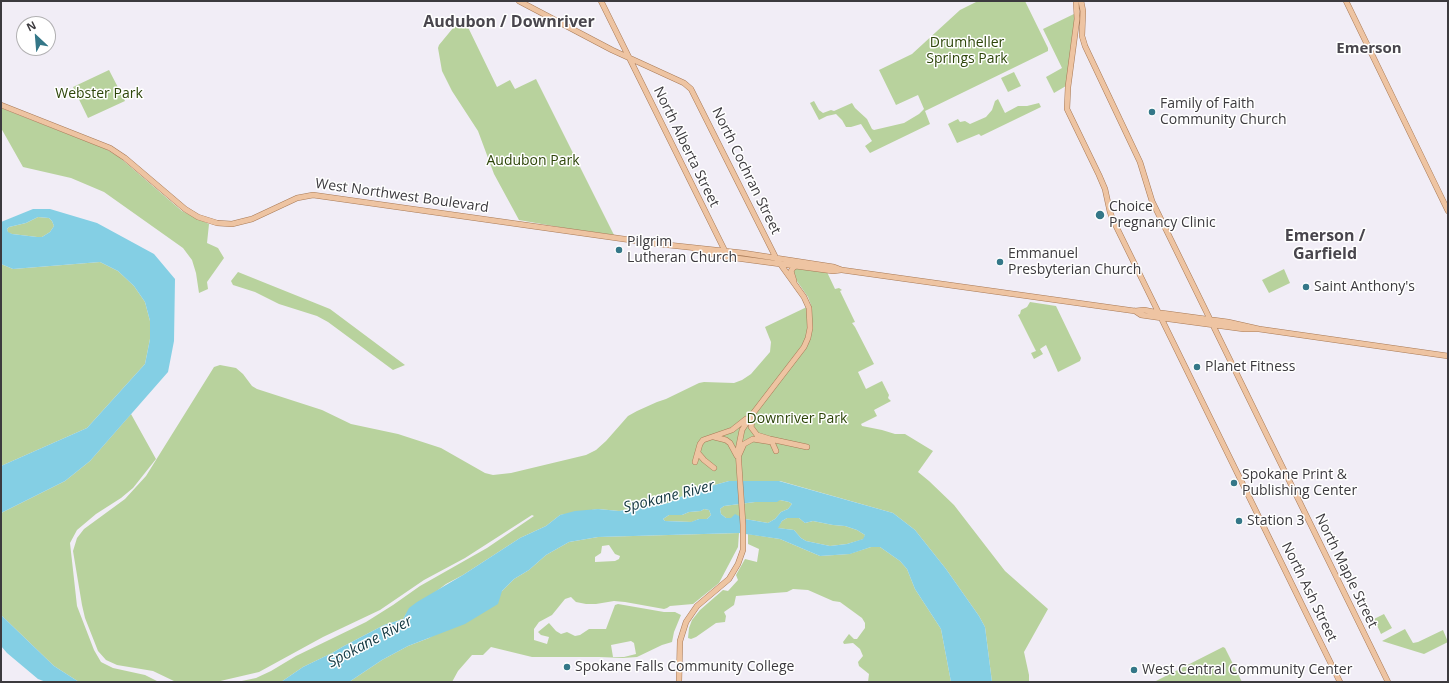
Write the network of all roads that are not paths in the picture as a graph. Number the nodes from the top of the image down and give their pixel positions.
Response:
1 (519, 1) edge
2 (601, 1) edge
3 (1076, 1) edge
4 (1081, 1) edge
5 (1346, 1) edge
6 (623, 47) junction
7 (612, 50) junction
8 (628, 58) junction
9 (642, 64) junction
10 (636, 73) junction
11 (1, 105) edge
12 (1448, 211) edge
13 (692, 248) junction
14 (724, 251) junction
15 (728, 257) junction
16 (776, 258) junction
17 (779, 264) junction
18 (796, 266) junction
19 (842, 270) junction
20 (794, 284) junction
21 (1153, 300) junction
22 (1135, 311) junction
23 (1146, 311) junction
24 (1159, 312) junction
25 (1149, 316) junction
26 (1162, 318) junction
27 (1211, 322) junction
28 (1227, 327) junction
29 (1259, 329) junction
30 (1170, 335) junction
31 (1219, 340) junction
32 (1448, 356) edge
33 (755, 410) junction
34 (711, 437) junction
35 (773, 440) junction
36 (807, 447) dead end
37 (698, 453) junction
38 (695, 462) dead end
39 (738, 462) junction
40 (714, 468) dead end
41 (679, 682) edge
42 (1340, 682) edge
43 (1388, 682) edge

1 - 7 main road
2 - 6 main road, North Alberta Street
3 - 21 main road, North Ash Street
4 - 27 main road, North Maple Street
5 - 12 main road
6 - 8 main road, North Alberta Street
6 - 9 main road, North Alberta Street
7 - 8 main road
7 - 10 main road
8 - 9 main road
8 - 10 main road, North Alberta Street
9 - 16 main road, North Cochran Street
10 - 14 main road, North Alberta Street
11 - 13 main road, West Northwest Boulevard
13 - 14 main road, West Northwest Boulevard
13 - 15 main road, West Northwest Boulevard
14 - 15 main road, North Alberta Street
14 - 16 main road, West Northwest Boulevard
15 - 17 main road, West Northwest Boulevard
16 - 17 main road, North Cochran Street
16 - 19 main road, West Northwest Boulevard
17 - 18 main road, West Northwest Boulevard
17 - 20 main road, North Cochran Street
18 - 19 main road, West Northwest Boulevard
18 - 20 main road
19 - 22 main road, West Northwest Boulevard
20 - 33 main road, North Cochran Street
21 - 23 main road
21 - 24 main road, North Ash Street
22 - 23 main road
22 - 25 main road
23 - 24 main road
24 - 26 main road, North Ash Street
24 - 27 main road
25 - 26 main road
25 - 30 main road
26 - 27 main road
26 - 30 main road, North Ash Street
27 - 28 main road
27 - 29 main road
27 - 31 main road, North Maple Street
28 - 29 main road
28 - 31 main road
29 - 32 main road
30 - 42 main road, North Ash Street
31 - 43 main road, North Maple Street
33 - 34 main road
33 - 35 main road
33 - 39 main road
34 - 37 main road
34 - 39 main road
35 - 36 main road
35 - 39 main road
37 - 38 main road
37 - 40 main road
39 - 41 main road

